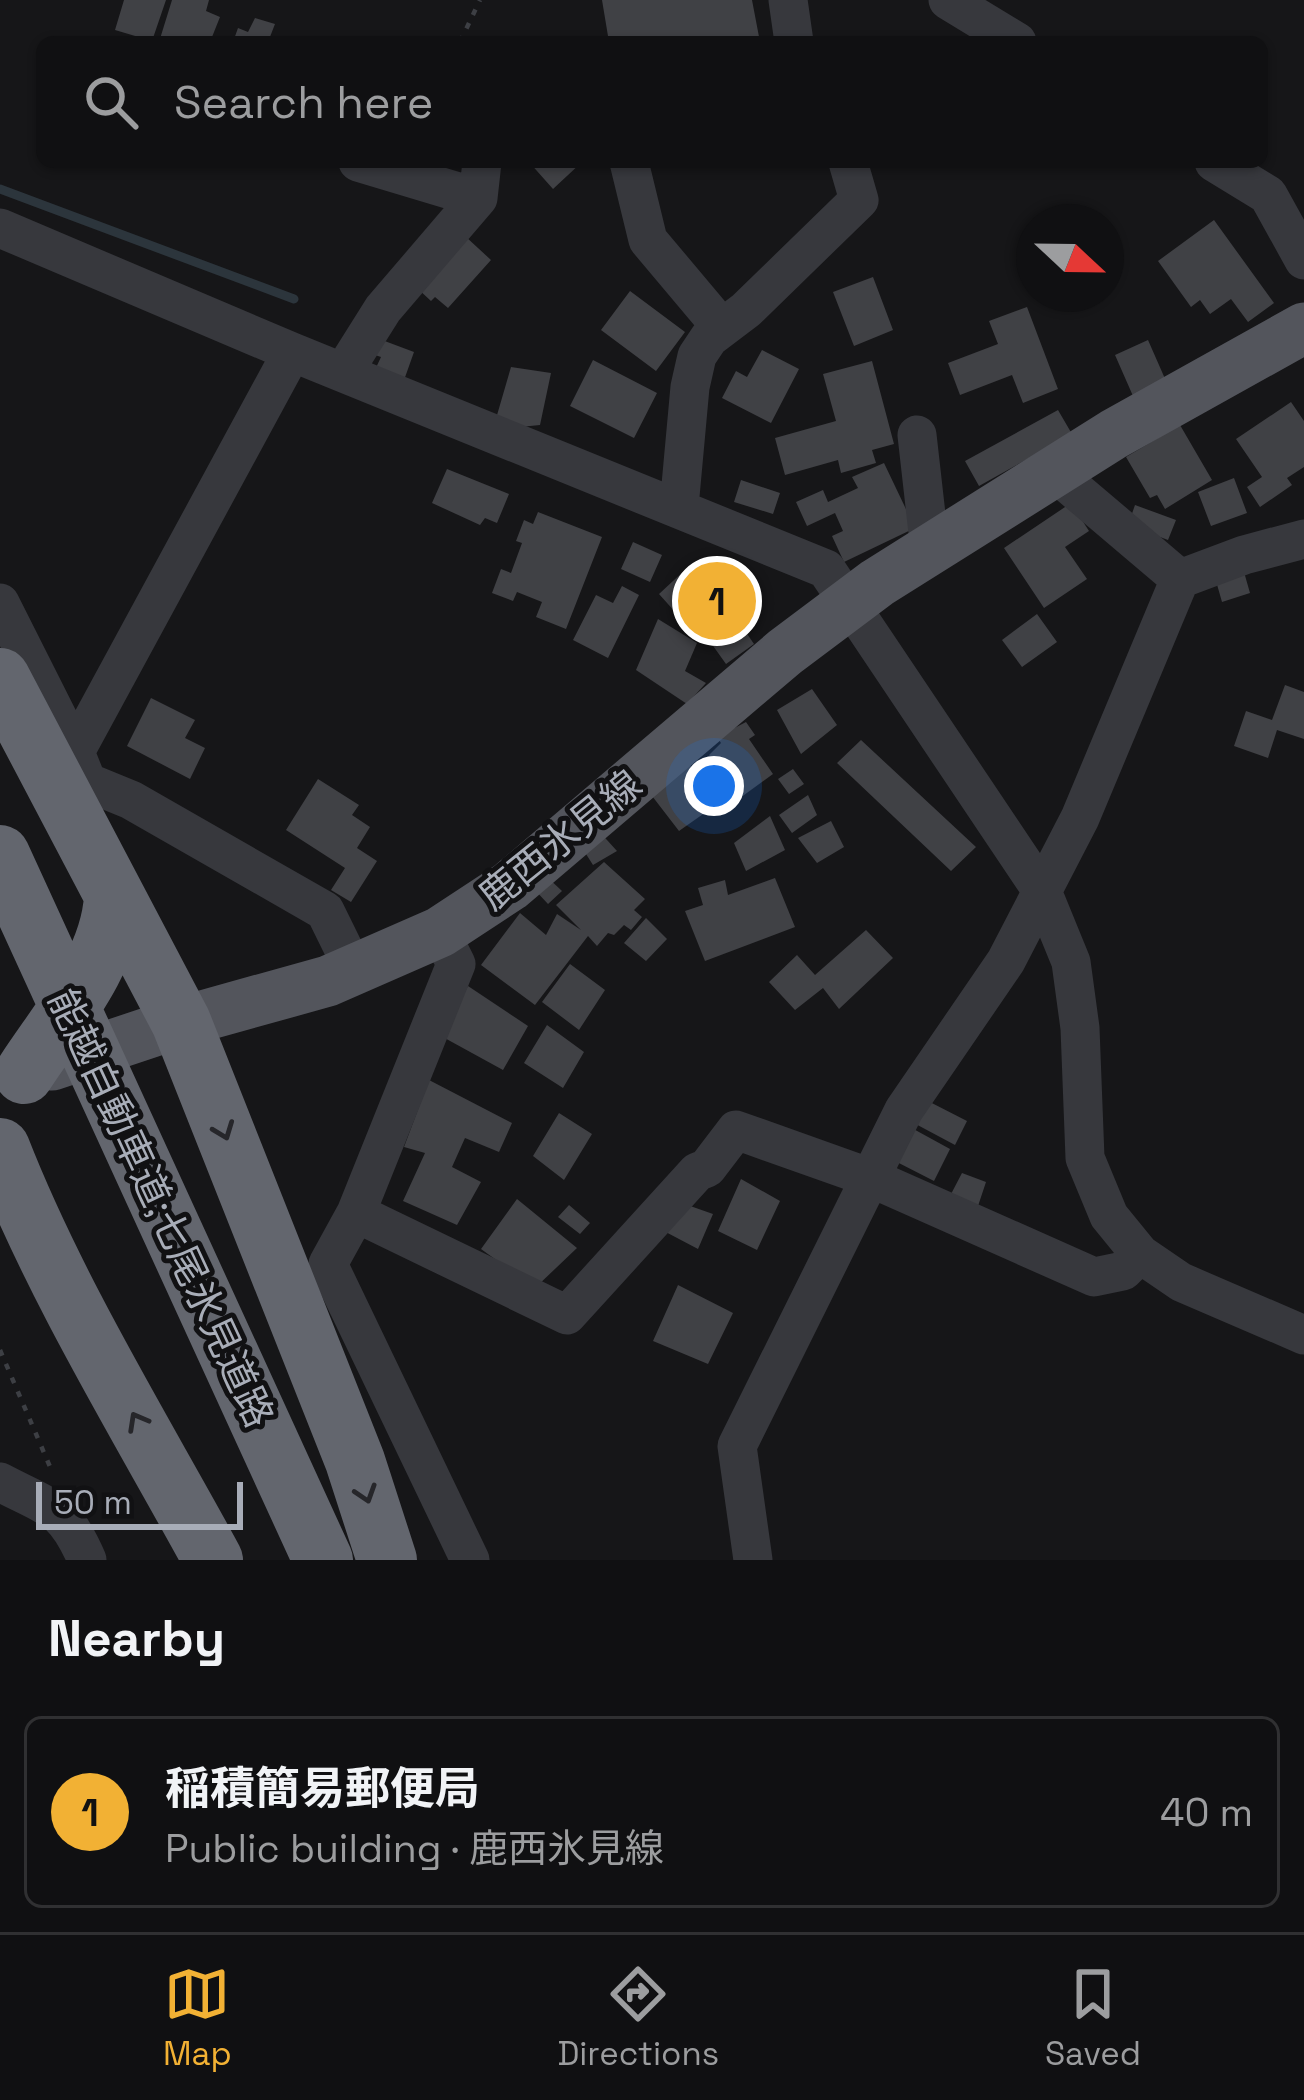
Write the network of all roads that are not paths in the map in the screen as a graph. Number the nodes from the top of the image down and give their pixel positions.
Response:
1 (788, 0) edge
2 (948, 0) edge
3 (793, 36) edge
4 (1007, 36) edge
5 (399, 168) edge
6 (629, 168) edge
7 (850, 168) edge
8 (1224, 168) edge
9 (480, 180) edge
10 (0, 228) edge
11 (1304, 260) edge
12 (722, 328) junction
13 (1304, 328) edge
14 (292, 352) junction
15 (344, 371) junction
16 (917, 435) dead end
17 (1054, 472) junction
18 (679, 507) junction
19 (1304, 539) edge
20 (930, 550) junction
21 (1180, 579) junction
22 (0, 603) edge
23 (849, 606) junction
24 (0, 678) edge
25 (75, 752) junction
26 (0, 855) edge
27 (1042, 891) junction
28 (114, 897) junction
29 (0, 917) edge
30 (440, 932) junction
31 (35, 965) junction
32 (354, 970) junction
33 (182, 1022) junction
34 (12, 1078) edge
35 (108, 1126) junction
36 (0, 1148) edge
37 (871, 1178) junction
38 (356, 1213) junction
39 (1140, 1254) junction
40 (1304, 1335) edge
41 (0, 1482) edge
42 (468, 1559) edge
43 (87, 1560) edge
44 (214, 1560) edge
45 (293, 1560) edge
46 (323, 1560) edge
47 (387, 1560) edge
48 (753, 1560) edge

1 - 3 street
2 - 4 street
5 - 9 street
6 - 12 street
7 - 12 street
8 - 11 street
9 - 15 street
10 - 14 street
12 - 18 street
13 - 17 main road, 鹿西氷見線
14 - 15 street
14 - 25 street
15 - 18 street
16 - 20 street
17 - 20 main road, 鹿西氷見線
17 - 21 street
18 - 23 street
19 - 21 street
20 - 23 main road, 鹿西氷見線
21 - 27 street
22 - 25 street
23 - 27 street
23 - 30 main road, 鹿西氷見線
24 - 28 highway
25 - 32 street
26 - 31 highway, 能越自動車道;七尾氷見道路
27 - 37 street
27 - 39 street
28 - 33 highway
28 - 34 highway
29 - 31 highway, 能越自動車道;七尾氷見道路
30 - 32 main road, 鹿西氷見線
30 - 38 street
31 - 35 highway, 能越自動車道;七尾氷見道路
32 - 33 main road, 鹿西氷見線
33 - 34 main road, 鹿西氷見線
33 -> 47 highway
35 - 45 highway, 能越自動車道;七尾氷見道路
35 - 46 highway, 能越自動車道;七尾氷見道路
44 -> 36 highway
37 - 38 street
37 - 39 street
37 - 48 street
38 - 42 street
39 - 40 street
41 - 43 street

